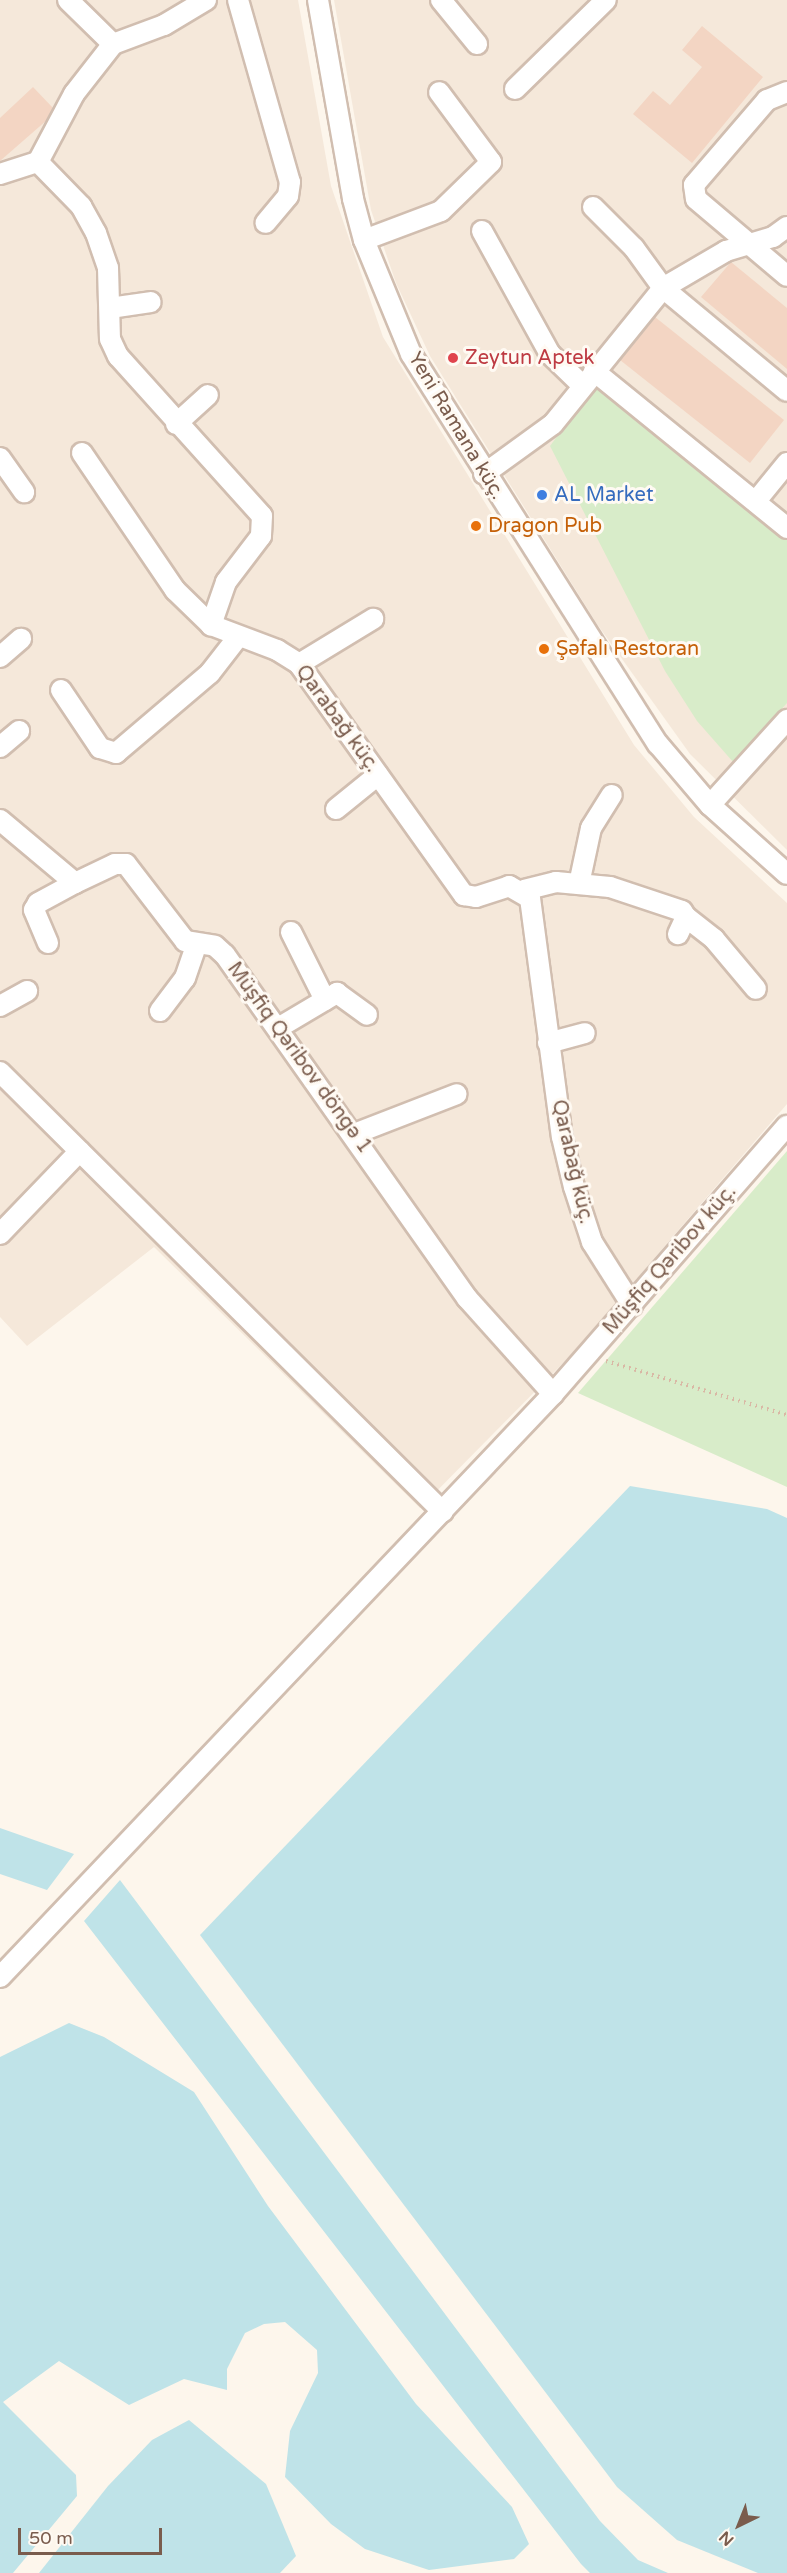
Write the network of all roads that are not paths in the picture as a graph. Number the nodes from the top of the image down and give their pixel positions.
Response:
1 (68, 0) edge
2 (206, 0) edge
3 (238, 0) edge
4 (318, 0) edge
5 (441, 0) edge
6 (606, 0) edge
7 (113, 44) junction
8 (477, 44) dead end
9 (515, 88) dead end
10 (439, 92) dead end
11 (787, 92) edge
12 (38, 162) junction
13 (0, 174) edge
14 (592, 207) dead end
15 (265, 223) dead end
16 (787, 227) edge
17 (482, 231) dead end
18 (364, 240) junction
19 (751, 245) junction
20 (787, 276) edge
21 (663, 288) junction
22 (151, 302) dead end
23 (110, 308) junction
24 (588, 378) junction
25 (787, 391) edge
26 (208, 395) dead end
27 (176, 424) junction
28 (82, 453) dead end
29 (0, 458) edge
30 (787, 463) edge
31 (484, 474) junction
32 (24, 492) dead end
33 (756, 501) junction
34 (787, 528) edge
35 (373, 619) dead end
36 (211, 625) junction
37 (238, 637) junction
38 (21, 639) dead end
39 (0, 657) edge
40 (299, 664) junction
41 (61, 690) dead end
42 (787, 720) edge
43 (19, 732) dead end
44 (0, 747) edge
45 (378, 775) junction
46 (612, 795) dead end
47 (710, 805) junction
48 (336, 809) dead end
49 (0, 819) edge
50 (787, 873) edge
51 (75, 883) junction
52 (579, 884) junction
53 (524, 890) junction
54 (291, 932) dead end
55 (48, 943) dead end
56 (196, 946) junction
57 (756, 989) dead end
58 (27, 991) dead end
59 (325, 1000) junction
60 (0, 1006) edge
61 (160, 1011) dead end
62 (367, 1015) dead end
63 (278, 1028) junction
64 (585, 1033) dead end
65 (548, 1042) junction
66 (0, 1072) edge
67 (458, 1094) dead end
68 (787, 1126) edge
69 (354, 1134) junction
70 (80, 1151) junction
71 (0, 1234) edge
72 (632, 1305) junction
73 (553, 1394) junction
74 (443, 1512) junction
75 (0, 1977) edge

1 - 7 street
2 - 7 street
3 - 15 street
4 - 18 street, Yeni Ramana küç.
5 - 8 street
6 - 9 street
7 - 12 street
10 - 18 street
11 - 19 street
12 - 13 street
12 - 23 street
14 - 21 street
16 - 19 street
17 - 24 street
18 - 31 street, Yeni Ramana küç.
19 - 20 street
19 - 21 street
21 - 24 street
21 - 25 street
22 - 23 street
23 - 27 street
24 - 31 street
24 - 33 street
26 - 27 street
27 - 36 street
28 - 36 street
29 - 32 street
30 - 33 street
31 - 47 street, Yeni Ramana küç.
33 - 34 street
35 - 40 street
36 - 37 street, Qarabağ küç.
37 - 40 street, Qarabağ küç.
37 - 41 street
38 - 39 street
40 - 45 street, Qarabağ küç.
42 - 47 street
43 - 44 street
45 - 48 street
45 - 53 street, Qarabağ küç.
46 - 52 street
47 - 50 street, Yeni Ramana küç.
49 - 51 street
51 - 55 street
51 - 56 street, Müşfiq Qəribov döngə 1
52 - 53 street
52 - 57 street
53 - 65 street, Qarabağ küç.
54 - 59 street
56 - 61 street
56 - 63 street, Müşfiq Qəribov döngə 1
58 - 60 street
59 - 62 street
59 - 63 street
63 - 69 street, Müşfiq Qəribov döngə 1
64 - 65 street
65 - 72 street, Qarabağ küç.
66 - 70 street
67 - 69 street
68 - 72 street, Müşfiq Qəribov küç.
69 - 73 street, Müşfiq Qəribov döngə 1
70 - 71 street
70 - 74 street
72 - 73 street, Müşfiq Qəribov küç.
73 - 74 street, Müşfiq Qəribov küç.
74 - 75 street, Müşfiq Qəribov küç.

